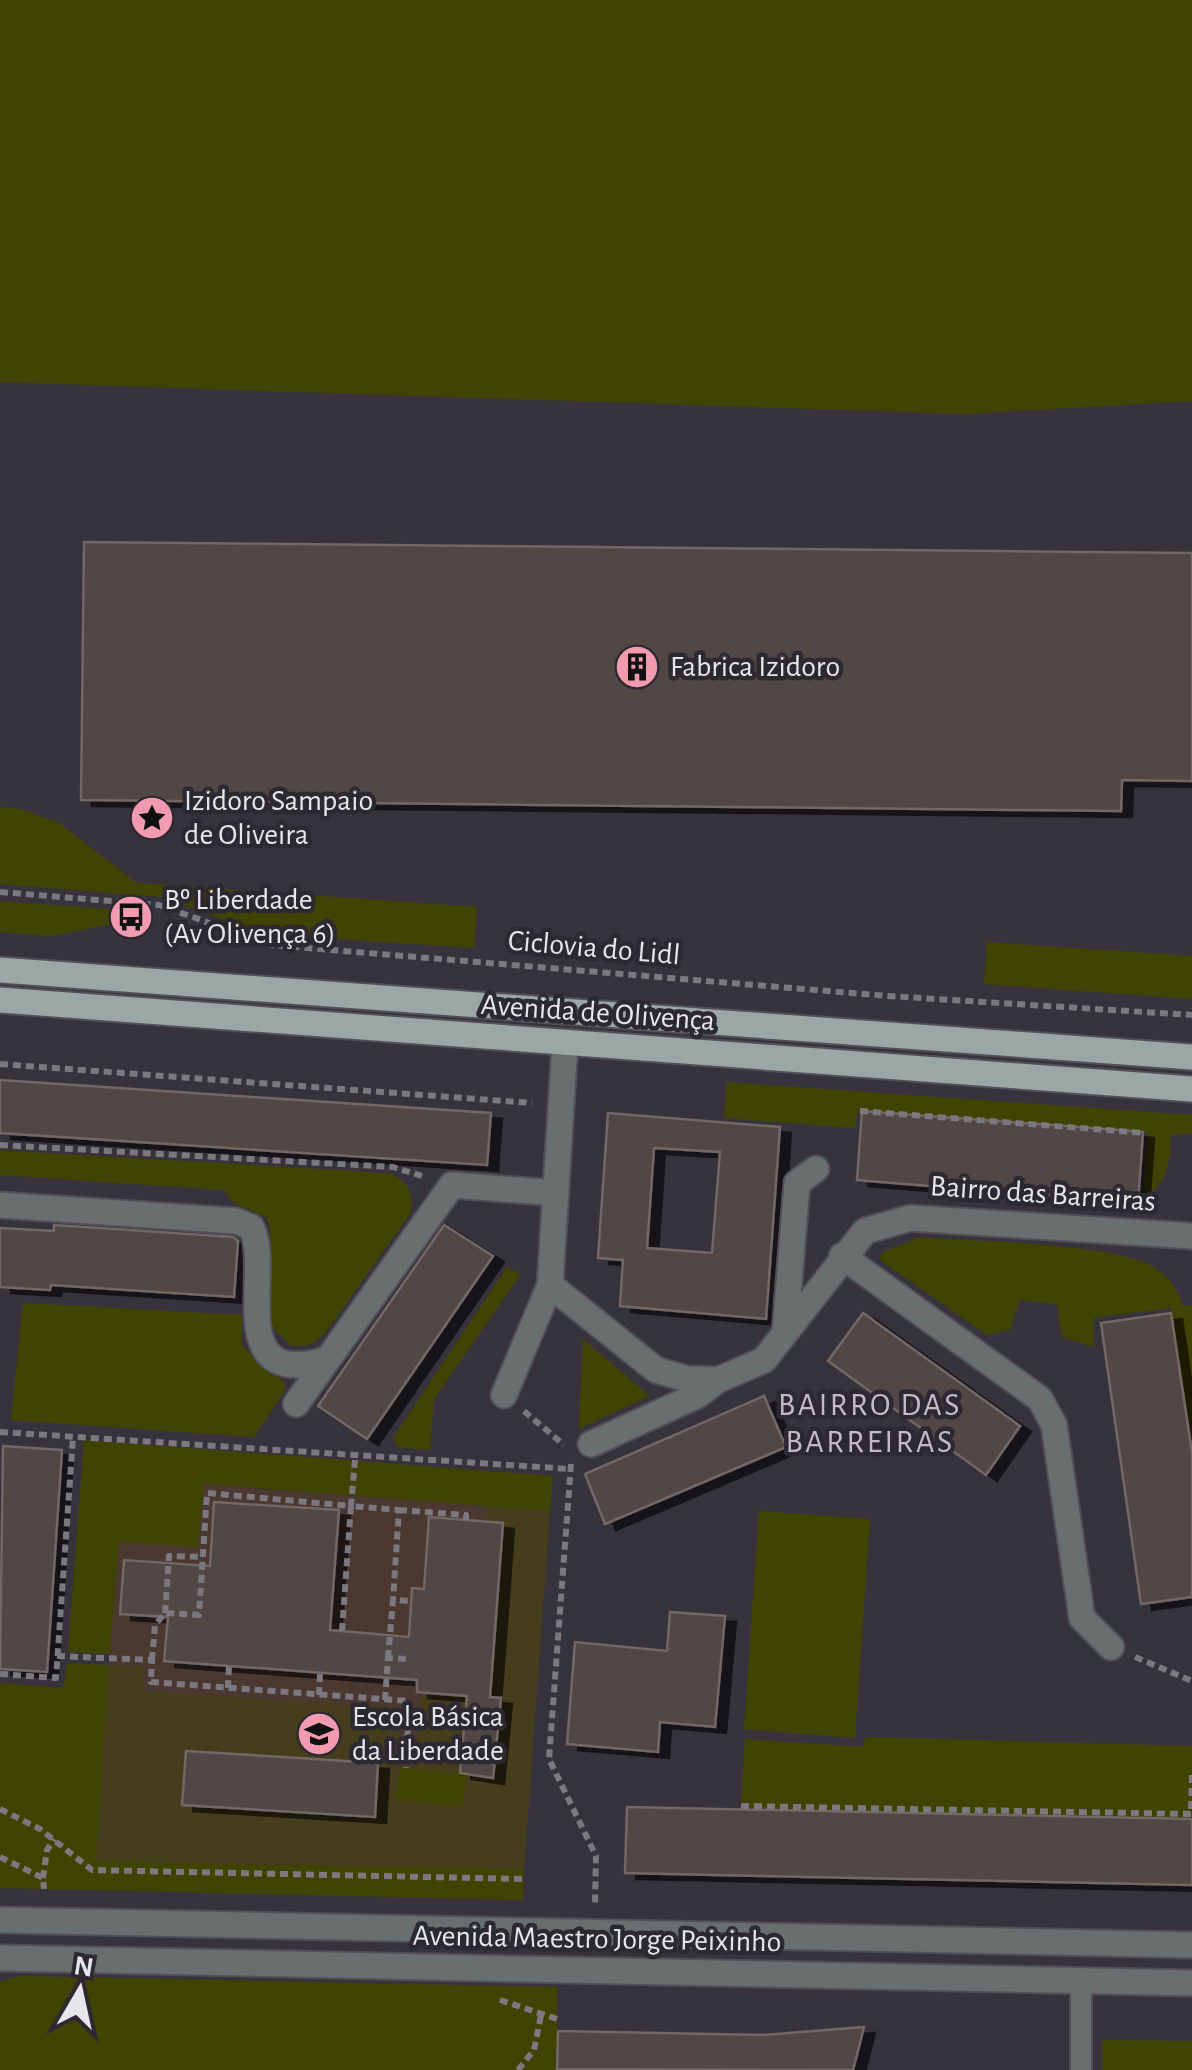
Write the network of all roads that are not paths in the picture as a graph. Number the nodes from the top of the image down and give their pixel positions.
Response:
1 (0, 970) edge
2 (0, 1000) edge
3 (565, 1043) junction
4 (1192, 1057) edge
5 (1192, 1089) edge
6 (816, 1169) dead end
7 (556, 1193) junction
8 (0, 1205) edge
9 (1192, 1236) edge
10 (842, 1256) junction
11 (550, 1285) junction
12 (785, 1333) junction
13 (326, 1360) junction
14 (718, 1380) junction
15 (504, 1395) road end
16 (296, 1404) dead end
17 (592, 1444) dead end
18 (1111, 1647) road end
19 (0, 1920) edge
20 (1192, 1945) edge
21 (0, 1958) edge
22 (1081, 1981) junction
23 (1192, 1983) edge
24 (1081, 2070) edge

1 - 4 main road, Avenida de Olivença
2 - 3 main road, Avenida de Olivença
3 - 5 main road, Avenida de Olivença
3 - 7 street
6 - 12 street
7 - 11 street
7 - 13 street
8 - 13 street
9 - 10 street, Bairro das Barreiras
10 - 12 street, Bairro das Barreiras
10 - 18 street
11 - 14 street
11 - 15 street
12 - 14 street, Bairro das Barreiras
13 - 16 street
14 - 17 street, Bairro das Barreiras
19 - 20 street, Avenida Maestro Jorge Peixinho
21 - 22 street, Avenida Maestro Jorge Peixinho
22 - 23 street, Avenida Maestro Jorge Peixinho
22 - 24 lane

